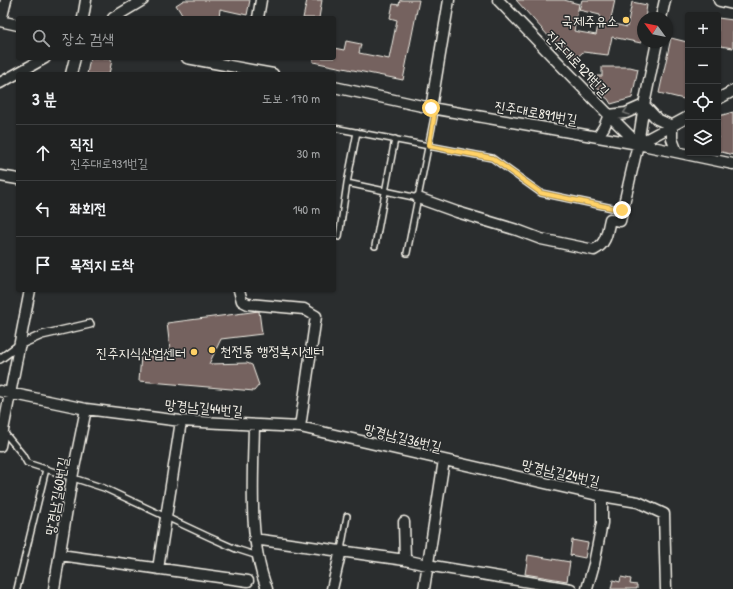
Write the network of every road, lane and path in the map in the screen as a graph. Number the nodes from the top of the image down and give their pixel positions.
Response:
1 (6, 0) edge
2 (86, 0) edge
3 (143, 0) edge
4 (261, 0) edge
5 (449, 0) edge
6 (498, 0) edge
7 (665, 0) edge
8 (720, 0) edge
9 (733, 3) edge
10 (662, 12) edge
11 (83, 16) edge
12 (116, 16) edge
13 (258, 16) edge
14 (1, 21) edge
15 (16, 25) edge
16 (656, 48) edge
17 (41, 60) edge
18 (75, 60) edge
19 (197, 60) edge
20 (251, 60) edge
21 (249, 71) edge
22 (20, 72) edge
23 (72, 72) edge
24 (16, 74) edge
25 (0, 83) edge
26 (336, 87) edge
27 (733, 91) edge
28 (721, 97) edge
29 (644, 105) junction
30 (431, 108) junction
31 (609, 115) junction
32 (685, 119) edge
33 (672, 126) junction
34 (336, 128) edge
35 (357, 132) junction
36 (598, 136) junction
37 (395, 139) junction
38 (638, 144) junction
39 (429, 146) junction
40 (677, 152) junction
41 (733, 164) edge
42 (0, 176) edge
43 (16, 179) edge
44 (348, 183) junction
45 (386, 191) junction
46 (418, 198) junction
47 (622, 210) junction
48 (340, 237) dead end
49 (375, 246) dead end
50 (407, 253) dead end
51 (30, 292) edge
52 (240, 292) edge
53 (90, 324) dead end
54 (19, 345) junction
55 (0, 360) edge
56 (5, 392) edge
57 (86, 409) junction
58 (181, 421) junction
59 (254, 426) junction
60 (300, 428) junction
61 (3, 430) junction
62 (0, 446) edge
63 (444, 460) junction
64 (46, 469) junction
65 (72, 478) junction
66 (602, 496) junction
67 (166, 516) junction
68 (347, 516) dead end
69 (404, 522) dead end
70 (254, 539) junction
71 (341, 550) junction
72 (60, 555) junction
73 (258, 556) junction
74 (405, 560) junction
75 (427, 565) junction
76 (158, 569) junction
77 (262, 575) junction
78 (245, 585) edge
79 (17, 589) edge
80 (54, 589) edge
81 (267, 589) edge
82 (332, 589) edge
83 (424, 589) edge
84 (571, 589) edge
85 (587, 589) edge
86 (666, 589) edge

1 - 14 street
2 - 11 street
3 - 12 street
4 - 13 street
5 - 30 street
6 - 31 street, 진주대로929번길
7 - 10 street
8 - 9 street
14 - 15 street
16 - 29 street
17 - 22 street
18 - 23 street
19 - 21 street
20 - 21 street
24 - 25 street
26 - 30 street, 진주대로891번길
27 - 28 street
29 -> 31 street
29 - 33 street
29 - 38 street
30 - 36 street, 진주대로891번길
30 - 39 lane
31 - 36 street
31 - 38 street, 진주대로929번길
32 - 33 street
33 - 38 street
33 - 40 street
34 - 35 lane
35 - 37 lane
35 - 44 lane
36 - 38 street, 진주대로891번길
37 - 39 lane
37 - 45 lane
38 - 40 street, 진주대로891번길
38 - 47 street
39 - 46 lane
39 - 47 lane
40 - 41 street, 진주대로891번길
42 - 43 street
44 - 45 lane
44 - 48 lane
45 - 46 lane
45 - 49 lane
46 - 47 street
46 - 50 lane
51 - 54 street
52 - 60 street
53 - 54 street
54 - 55 street
54 - 56 street
56 - 57 street, 망경남길44번길
56 - 61 street
57 - 58 street, 망경남길44번길
57 - 65 street, 망경남길60번길
58 - 59 street, 망경남길44번길
58 - 67 street
59 - 60 street, 망경남길36번길
59 - 70 street, 망경남길44번길
60 - 63 street, 망경남길36번길
61 - 62 street
61 - 64 lane
63 - 66 street, 망경남길24번길
63 - 75 street, 망경남길36번길
64 - 65 lane
64 - 79 lane
65 - 67 lane
65 - 72 street, 망경남길60번길
66 - 85 street, 망경남길24번길
66 - 86 street
67 - 73 lane
67 - 76 street
68 - 71 lane
69 - 74 street
70 - 71 street
70 - 73 street, 망경남길44번길
71 - 74 street
71 - 82 street
72 - 76 street
72 - 80 street, 망경남길60번길
73 - 77 street, 망경남길44번길
74 - 75 street
75 - 83 street, 망경남길36번길
75 - 84 street
76 - 78 street
77 - 78 street
77 - 81 street, 망경남길44번길

